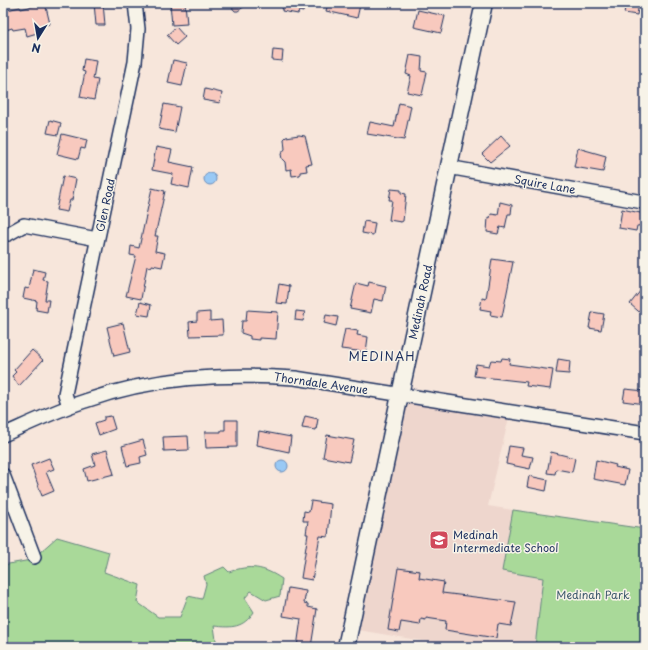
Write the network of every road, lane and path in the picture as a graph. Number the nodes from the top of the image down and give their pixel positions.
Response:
1 (135, 3) edge
2 (484, 3) edge
3 (448, 167) junction
4 (642, 202) dead end
5 (8, 234) dead end
6 (98, 239) junction
7 (401, 395) junction
8 (69, 406) junction
9 (645, 433) edge
10 (3, 435) edge
11 (3, 475) edge
12 (34, 557) dead end
13 (346, 647) edge

1 - 6 street, Glen Road
2 - 3 main road, Medinah Road
3 - 4 street, Squire Lane
3 - 7 main road, Medinah Road
5 - 6 street
6 - 8 street, Glen Road
7 - 8 street, Thorndale Avenue
7 - 9 street, Thorndale Avenue
7 - 13 main road, Medinah Road
8 - 10 street, Thorndale Avenue
11 - 12 street

